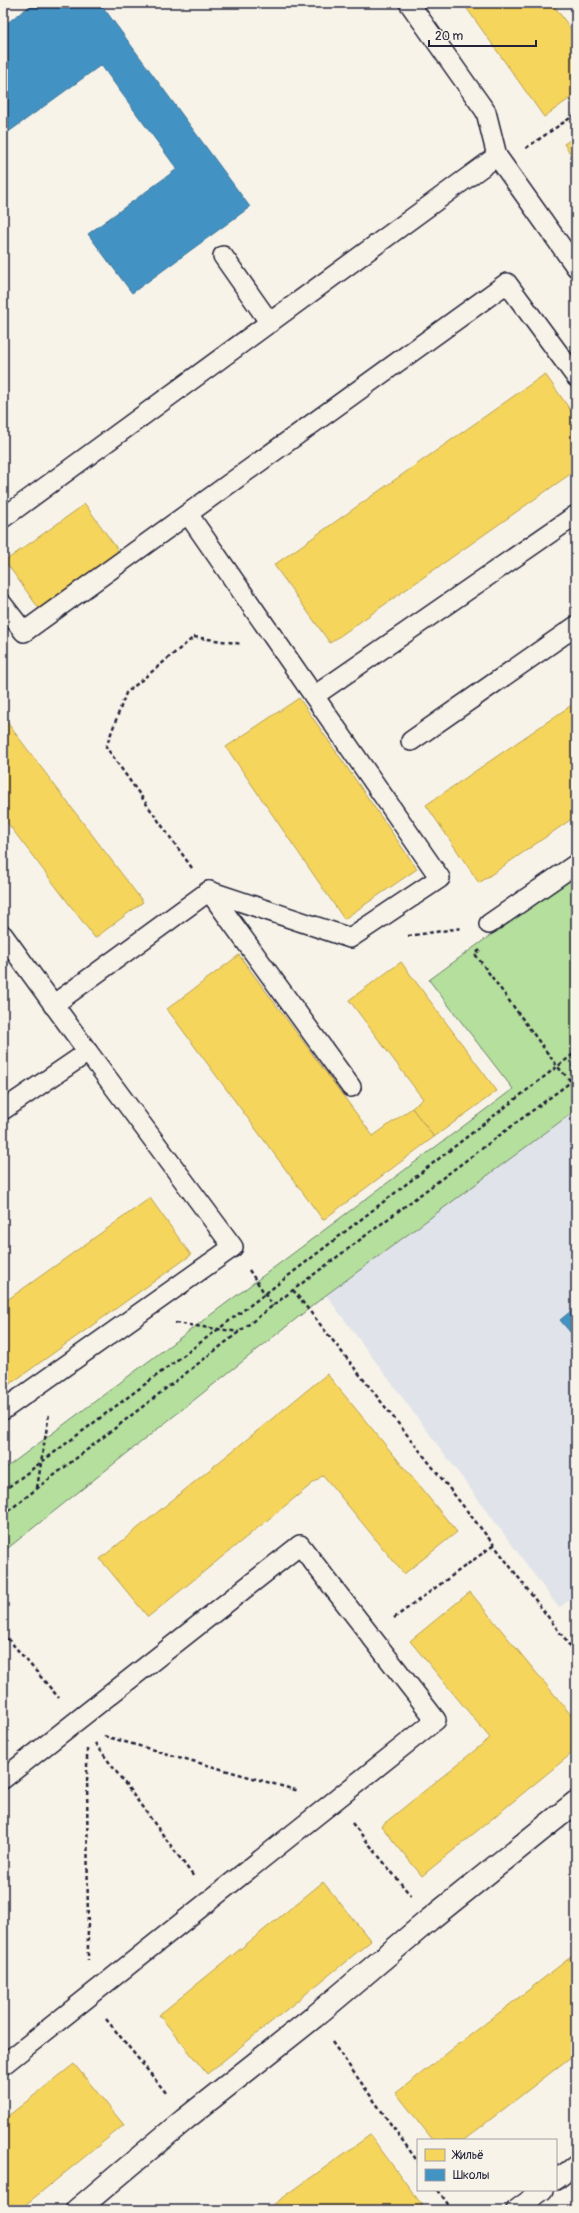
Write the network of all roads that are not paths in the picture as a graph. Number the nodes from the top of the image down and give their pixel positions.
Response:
1 (409, 3) edge
2 (499, 160) junction
3 (223, 256) dead end
4 (576, 267) edge
5 (270, 323) junction
6 (576, 377) edge
7 (188, 514) junction
8 (576, 514) edge
9 (3, 518) edge
10 (3, 605) edge
11 (576, 626) edge
12 (314, 696) junction
13 (411, 741) dead end
14 (576, 864) edge
15 (209, 891) junction
16 (488, 924) dead end
17 (3, 935) edge
18 (53, 1005) junction
19 (88, 1052) junction
20 (351, 1087) dead end
21 (3, 1110) edge
22 (3, 1410) edge
23 (3, 1779) edge
24 (576, 1802) edge
25 (3, 2065) edge
26 (576, 2165) edge
27 (557, 2179) edge
28 (542, 2191) edge
29 (77, 2210) edge
30 (516, 2210) edge

1 - 2 lane
2 - 4 lane
2 - 5 lane
3 - 5 lane
5 - 9 lane
6 - 7 lane
7 - 10 lane
7 - 12 lane
8 - 12 lane
11 - 13 lane
12 - 15 lane
14 - 16 lane
15 - 18 lane
15 - 20 lane
17 - 18 lane
18 - 19 lane
19 - 21 lane
19 - 22 lane
23 - 25 lane
24 - 29 street
26 - 27 lane
28 - 30 lane

